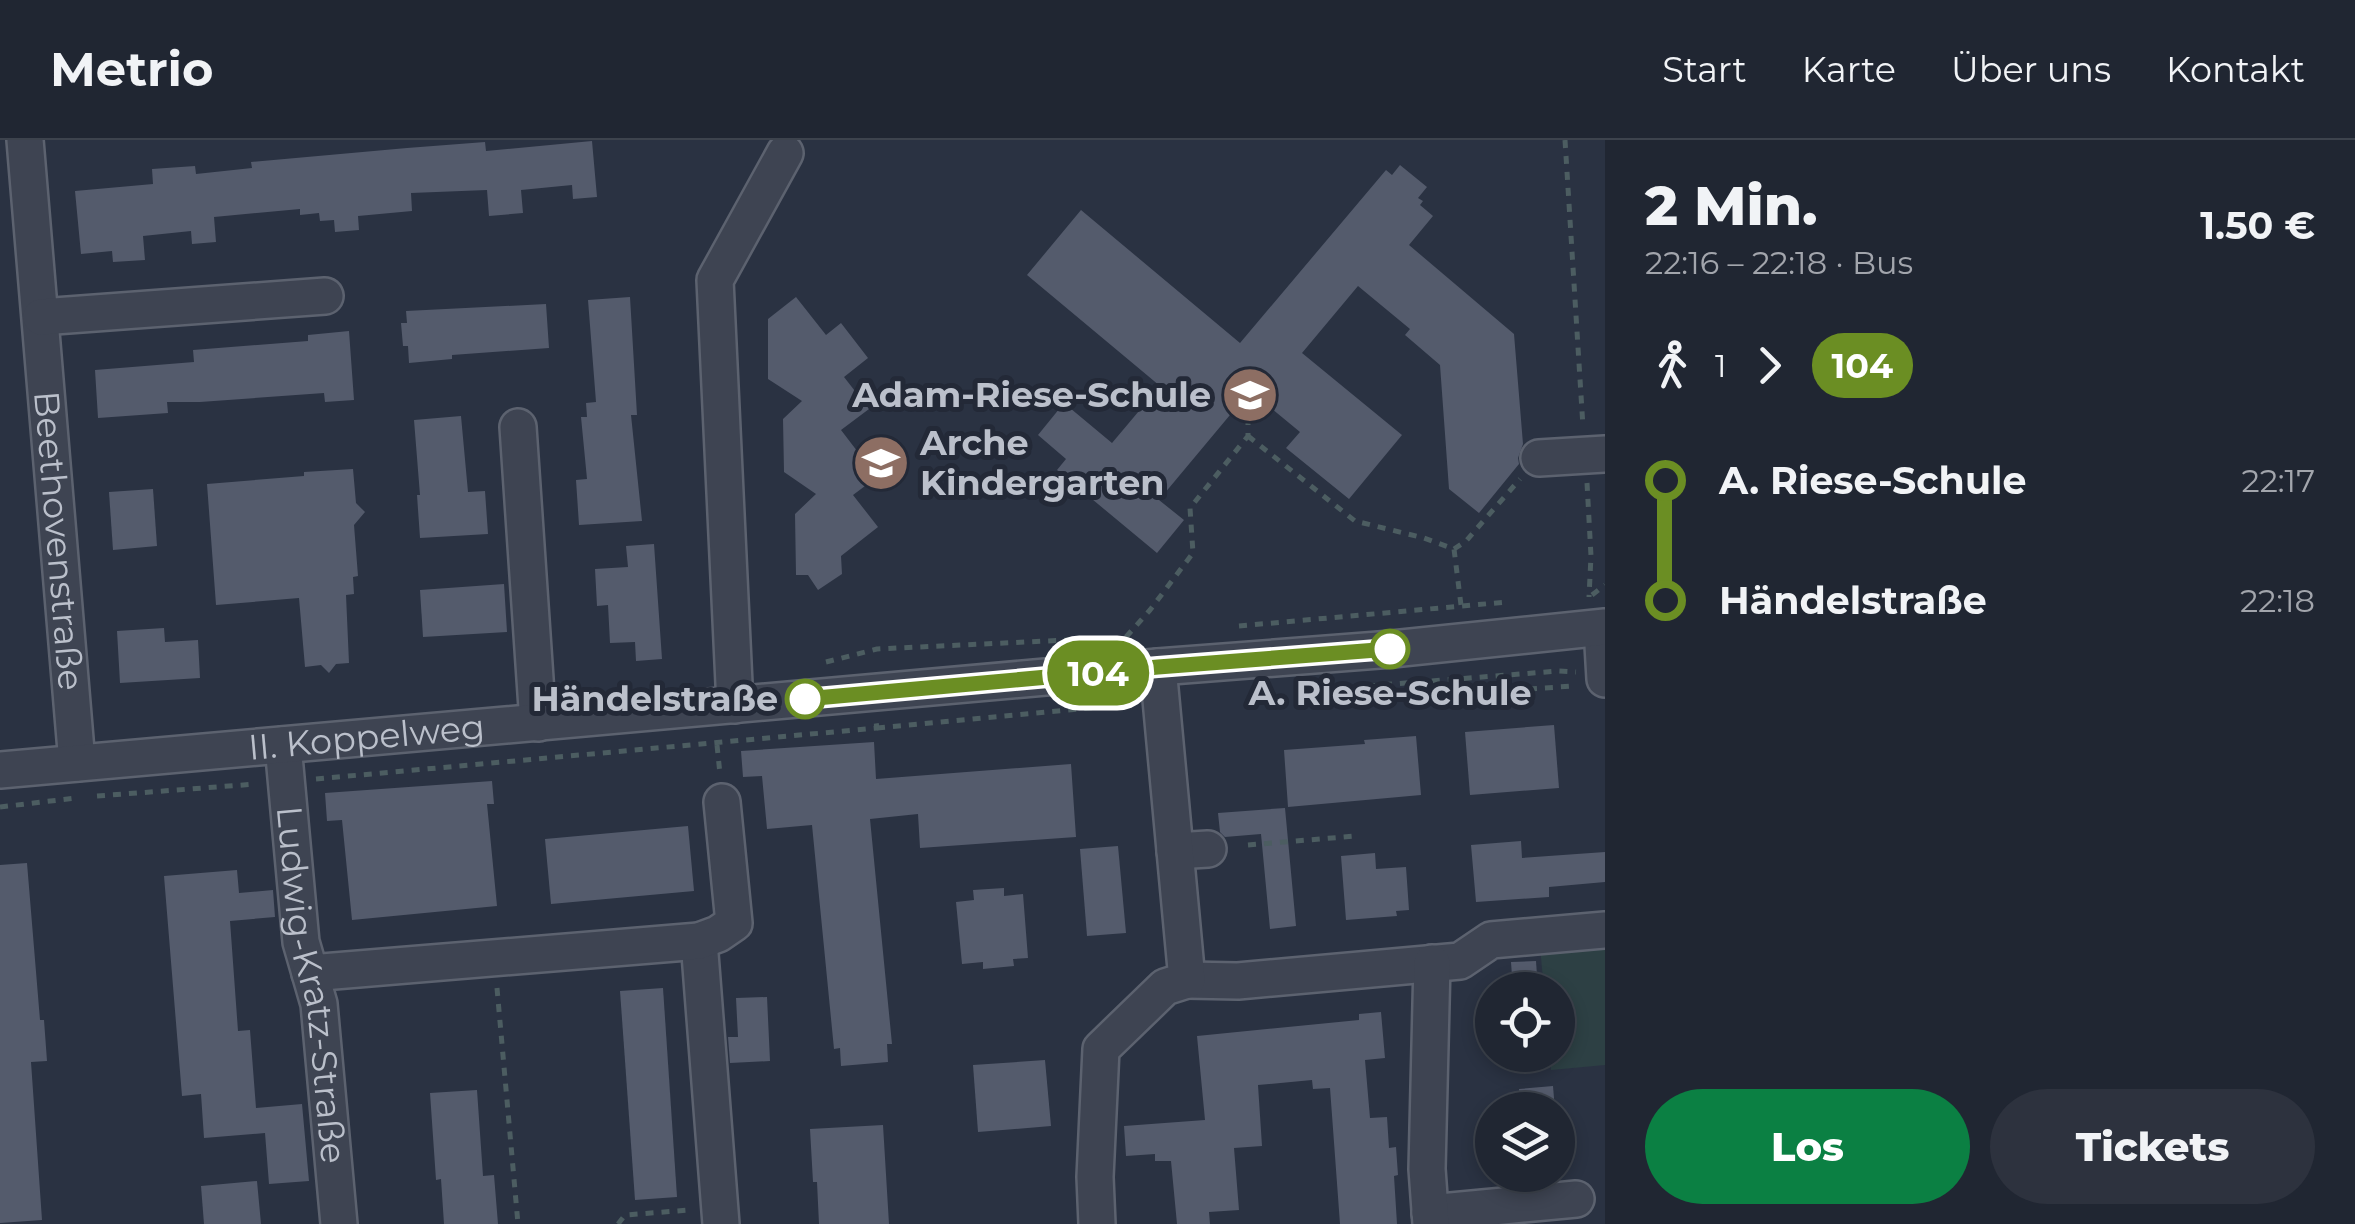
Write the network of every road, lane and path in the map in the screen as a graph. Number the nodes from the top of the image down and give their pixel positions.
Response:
1 (12, 140) edge
2 (25, 140) edge
3 (1564, 140) edge
4 (0, 141) edge
5 (784, 153) dead end
6 (325, 296) dead end
7 (41, 317) junction
8 (1248, 403) dead end
9 (518, 428) dead end
10 (1248, 436) junction
11 (1595, 454) edge
12 (1538, 458) joint
13 (1454, 549) junction
14 (1605, 585) edge
15 (1516, 602) dead end
16 (1461, 605) junction
17 (1224, 628) dead end
18 (1604, 628) edge
19 (1088, 638) dead end
20 (810, 664) dead end
21 (1155, 668) junction
22 (1599, 679) edge
23 (1360, 686) dead end
24 (1512, 690) dead end
25 (734, 705) junction
26 (538, 723) junction
27 (877, 728) dead end
28 (718, 744) dead end
29 (284, 745) junction
30 (77, 763) junction
31 (0, 770) edge
32 (287, 782) junction
33 (722, 802) dead end
34 (0, 807) edge
35 (1356, 836) dead end
36 (1248, 845) dead end
37 (1605, 930) edge
38 (699, 941) junction
39 (494, 956) junction
40 (1432, 963) junction
41 (310, 973) junction
42 (1186, 980) junction
43 (1576, 1199) dead end
44 (720, 1216) edge
45 (1430, 1218) edge
46 (339, 1224) edge
47 (518, 1224) edge
48 (618, 1224) edge
49 (1096, 1224) edge

1 - 4 street
2 - 7 street, Beethovenstraße
3 - 11 path
5 - 25 street
6 - 7 street
7 - 30 street, Beethovenstraße
8 - 10 path
9 - 26 street
10 - 13 path
10 - 21 path
11 - 12 street
11 - 14 path
12 - 13 path
13 - 16 path
15 - 16 path
16 - 17 path
18 - 21 street, II. Koppelweg
18 - 22 street
19 - 20 path
21 - 25 street, II. Koppelweg
21 - 27 path
21 - 42 street
22 - 23 path
22 - 24 path
25 - 26 street, II. Koppelweg
26 - 29 street, II. Koppelweg
28 - 32 path
29 - 30 street, II. Koppelweg
29 - 32 street, Ludwig-Kratz-Straße
30 - 31 street, II. Koppelweg
32 - 34 path
32 - 41 street, Ludwig-Kratz-Straße
33 - 38 street
35 - 36 path
37 - 40 street
38 - 39 street
38 - 44 street
39 - 41 street
39 - 47 path
40 - 42 street
40 - 45 street
41 - 46 street, Ludwig-Kratz-Straße
42 - 49 street
43 - 45 street
44 - 48 path

